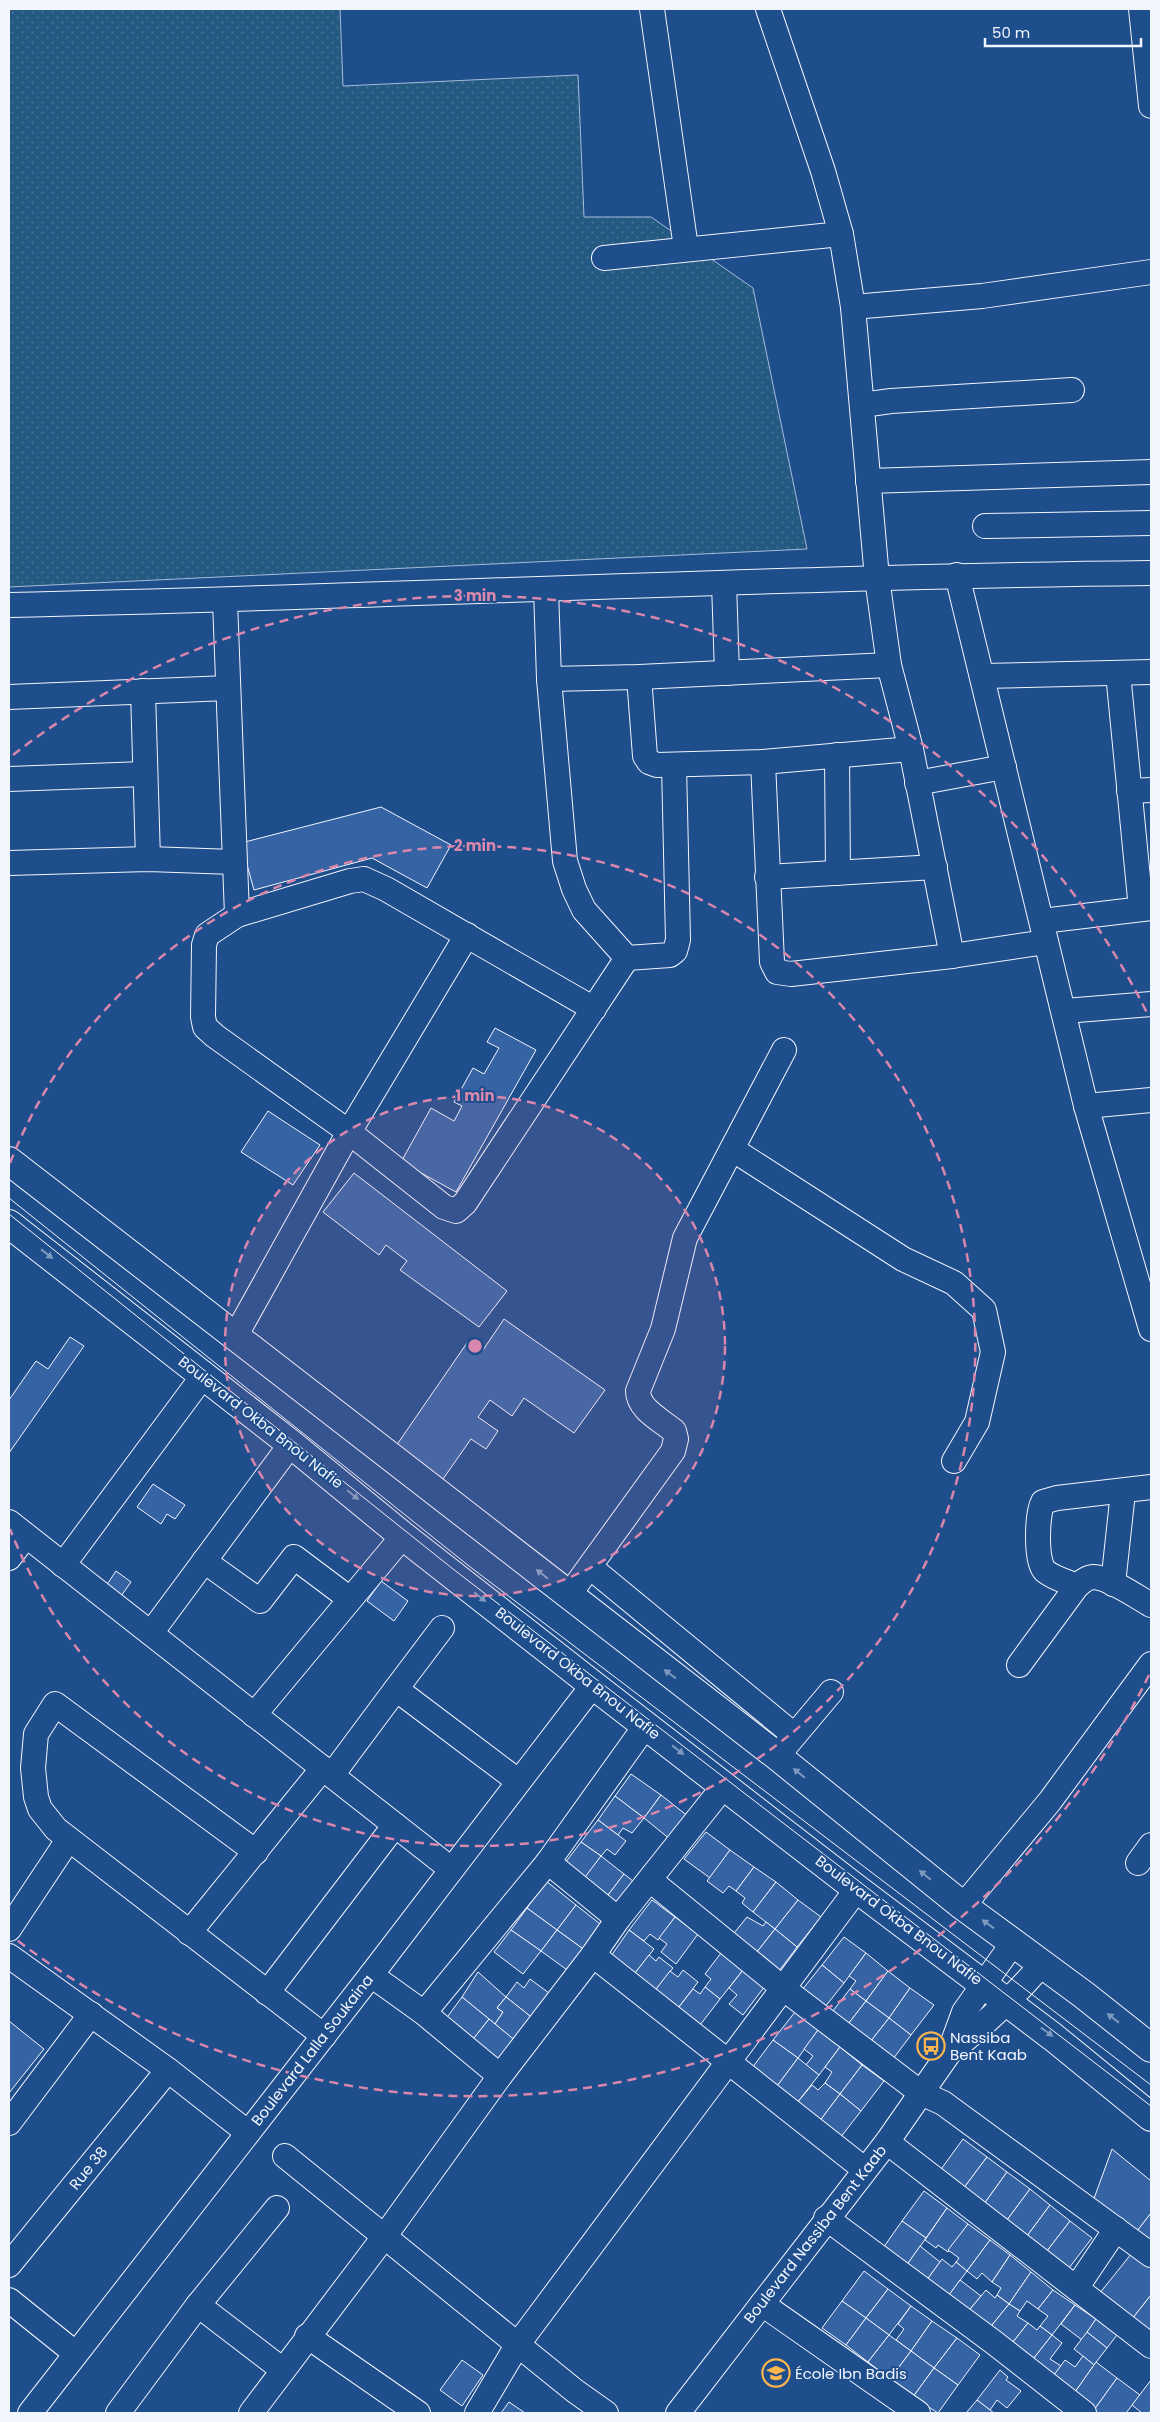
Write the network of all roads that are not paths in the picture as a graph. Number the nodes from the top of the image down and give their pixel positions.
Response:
1 (652, 9) edge
2 (768, 9) edge
3 (1141, 9) edge
4 (1147, 33) edge
5 (1151, 106) edge
6 (841, 234) junction
7 (686, 248) junction
8 (604, 258) dead end
9 (1151, 272) edge
10 (853, 307) junction
11 (1072, 390) dead end
12 (862, 405) junction
13 (1151, 472) edge
14 (868, 481) junction
15 (1151, 523) edge
16 (985, 526) dead end
17 (1151, 573) edge
18 (957, 575) junction
19 (877, 578) junction
20 (724, 583) junction
21 (546, 589) junction
22 (225, 601) junction
23 (9, 606) edge
24 (888, 665) junction
25 (1151, 672) edge
26 (728, 673) junction
27 (1118, 673) junction
28 (982, 676) junction
29 (639, 677) junction
30 (549, 679) junction
31 (228, 688) junction
32 (143, 691) junction
33 (9, 697) edge
34 (911, 749) junction
35 (837, 755) junction
36 (762, 762) junction
37 (674, 765) junction
38 (1004, 767) junction
39 (144, 774) junction
40 (9, 779) edge
41 (917, 783) junction
42 (1140, 790) edge
43 (1142, 824) edge
44 (148, 859) junction
45 (234, 862) junction
46 (9, 863) edge
47 (935, 868) junction
48 (838, 873) junction
49 (767, 877) junction
50 (1146, 909) edge
51 (237, 915) junction
52 (1044, 931) junction
53 (467, 936) junction
54 (952, 956) junction
55 (628, 958) junction
56 (1151, 1004) edge
57 (594, 1009) junction
58 (1065, 1011) junction
59 (784, 1050) dead end
60 (1151, 1100) edge
61 (1086, 1106) junction
62 (349, 1132) junction
63 (732, 1149) junction
64 (9, 1161) edge
65 (9, 1224) edge
66 (1147, 1301) edge
67 (1151, 1329) edge
68 (236, 1335) junction
69 (203, 1376) junction
70 (291, 1444) junction
71 (954, 1461) dead end
72 (1151, 1487) edge
73 (1124, 1492) junction
74 (18, 1529) edge
75 (403, 1536) junction
76 (9, 1558) edge
77 (204, 1561) junction
78 (63, 1565) junction
79 (590, 1568) junction
80 (1113, 1584) junction
81 (1078, 1586) junction
82 (569, 1595) junction
83 (350, 1599) junction
84 (1151, 1605) edge
85 (442, 1628) dead end
86 (151, 1633) junction
87 (1019, 1664) dead end
88 (1151, 1664) edge
89 (593, 1685) junction
90 (396, 1688) junction
91 (831, 1692) dead end
92 (254, 1715) junction
93 (646, 1725) junction
94 (794, 1736) junction
95 (777, 1756) junction
96 (327, 1771) junction
97 (518, 1781) junction
98 (724, 1786) junction
99 (395, 1825) junction
100 (68, 1840) junction
101 (256, 1852) junction
102 (548, 1862) junction
103 (451, 1869) junction
104 (650, 1880) junction
105 (857, 1889) junction
106 (963, 1906) junction
107 (618, 1919) junction
108 (9, 1929) edge
109 (189, 1934) junction
110 (1014, 1943) junction
111 (593, 1955) junction
112 (9, 1956) edge
113 (1042, 1964) junction
114 (371, 1975) junction
115 (983, 1985) junction
116 (784, 1989) junction
117 (267, 1993) junction
118 (1007, 2003) junction
119 (424, 2013) junction
120 (91, 2014) junction
121 (324, 2036) junction
122 (1151, 2048) edge
123 (949, 2053) junction
124 (727, 2062) junction
125 (168, 2070) junction
126 (500, 2076) junction
127 (921, 2093) junction
128 (1151, 2117) edge
129 (9, 2123) edge
130 (247, 2132) junction
131 (887, 2142) junction
132 (285, 2156) dead end
133 (864, 2169) junction
134 (277, 2208) dead end
135 (826, 2218) junction
136 (1116, 2229) junction
137 (384, 2237) junction
138 (1151, 2255) edge
139 (9, 2265) edge
140 (1077, 2287) junction
141 (9, 2300) edge
142 (762, 2304) junction
143 (198, 2305) junction
144 (307, 2336) junction
145 (518, 2344) junction
146 (1151, 2346) edge
147 (74, 2353) junction
148 (283, 2370) junction
149 (41, 2409) edge
150 (253, 2412) edge
151 (118, 2413) edge
152 (418, 2413) edge
153 (477, 2413) edge
154 (606, 2413) edge
155 (678, 2413) edge
156 (918, 2413) edge
157 (1084, 2413) edge

1 - 7 street
2 - 6 street
3 - 4 street
4 - 5 street
6 - 7 street
6 - 10 street
7 - 8 street
9 - 10 street
10 - 12 street
11 - 12 street
12 - 14 street
13 - 14 street
14 - 19 street
15 - 16 street
17 - 18 street
18 - 19 street
18 - 28 street
19 - 20 street
19 - 24 street
20 - 21 street
20 - 26 street
21 - 22 street
21 - 30 street
22 - 23 street
22 - 31 street
24 - 26 street
24 - 34 street
25 - 27 street
26 - 29 street
27 - 28 street
27 - 42 street
28 - 38 street
29 - 30 street
29 - 37 street
30 - 55 street
31 - 32 street
31 - 45 street
32 - 33 street
32 - 39 street
34 - 35 street
34 - 41 street
35 - 36 street
35 - 48 street
36 - 37 street
36 - 49 street
37 - 55 street
38 - 41 street
38 - 52 street
39 - 40 street
39 - 44 street
41 - 47 street
42 - 43 street
43 - 50 street
44 - 45 street
44 - 46 street
45 - 51 street
47 - 48 street
47 - 54 street
48 - 49 street
49 - 54 street
50 - 52 street
51 - 53 street
51 - 62 street
52 - 54 street
52 - 58 street
53 - 57 street
53 - 62 street
55 - 57 street
56 - 58 street
57 - 62 street
58 - 61 street
59 - 63 street
60 - 61 street
61 - 66 street
62 - 68 street
63 - 71 street
63 - 79 street
64 - 68 main road
65 -> 69 main road, Boulevard Okba Bnou Nafie
66 - 67 street
82 -> 68 main road
69 - 70 main road, Boulevard Okba Bnou Nafie
69 - 78 street
70 -> 75 main road, Boulevard Okba Bnou Nafie
70 - 77 street
72 - 73 street
73 - 80 street
73 - 81 street
74 - 76 street
74 - 78 street
75 - 83 street
75 -> 89 main road, Boulevard Okba Bnou Nafie
77 - 83 street
77 - 86 street
78 - 86 street
79 - 82 street
79 - 94 street
80 - 81 street
80 - 84 street
81 - 87 street
95 -> 82 main road
83 - 92 street
85 - 90 street
86 - 92 street
88 - 106 street
89 - 93 main road, Boulevard Okba Bnou Nafie
89 - 97 street, Boulevard Lalla Soukaina
90 - 96 street
90 - 97 street
91 - 94 street
92 - 96 street
93 -> 98 main road, Boulevard Okba Bnou Nafie
93 - 102 street
94 - 95 street
106 -> 95 main road
96 - 99 street
96 - 101 street
97 - 103 street, Boulevard Lalla Soukaina
98 - 104 street
98 - 105 main road, Boulevard Okba Bnou Nafie
99 - 103 street
99 - 117 street
100 - 101 street
100 - 108 street
100 - 109 street
101 - 109 street
102 - 107 street
102 - 119 street
103 - 114 street, Boulevard Lalla Soukaina
104 - 107 street
104 - 116 street
105 - 115 main road, Boulevard Okba Bnou Nafie
105 - 116 street
110 -> 106 main road
107 - 111 street
109 - 117 street
110 - 113 main road
110 - 115 street, Boulevard Nassiba Bent Kaab
111 - 124 street
111 - 126 street
112 - 120 street
113 - 118 street, Boulevard Nassiba Bent Kaab
122 -> 113 main road
114 - 119 street
114 - 121 street, Boulevard Lalla Soukaina
115 - 118 main road, Boulevard Okba Bnou Nafie
115 - 123 street, Boulevard Nassiba Bent Kaab
116 - 124 street
116 - 127 street
117 - 121 street
118 - 123 street, Boulevard Nassiba Bent Kaab
118 -> 128 main road, Boulevard Okba Bnou Nafie
119 - 126 street
120 - 125 street
120 - 129 street
121 - 130 street, Boulevard Lalla Soukaina
123 - 127 street, Boulevard Nassiba Bent Kaab
124 - 133 street
124 - 145 street
125 - 130 street
125 - 139 street, Rue 38
126 - 137 street
127 - 131 street, Boulevard Nassiba Bent Kaab
127 - 136 street
130 - 147 street, Boulevard Lalla Soukaina
131 - 133 street, Boulevard Nassiba Bent Kaab
131 - 140 street
132 - 137 street
133 - 135 street, Boulevard Nassiba Bent Kaab
134 - 143 street
135 - 142 street, Boulevard Nassiba Bent Kaab
135 - 157 street
136 - 138 street
136 - 140 street
137 - 144 street
137 - 145 street
140 - 146 street
141 - 147 street
142 - 155 street, Boulevard Nassiba Bent Kaab
142 - 156 street
143 - 148 street
143 - 151 street
144 - 148 street
144 - 152 street
145 - 153 street
145 - 154 street
147 - 149 street, Boulevard Lalla Soukaina
148 - 150 street

